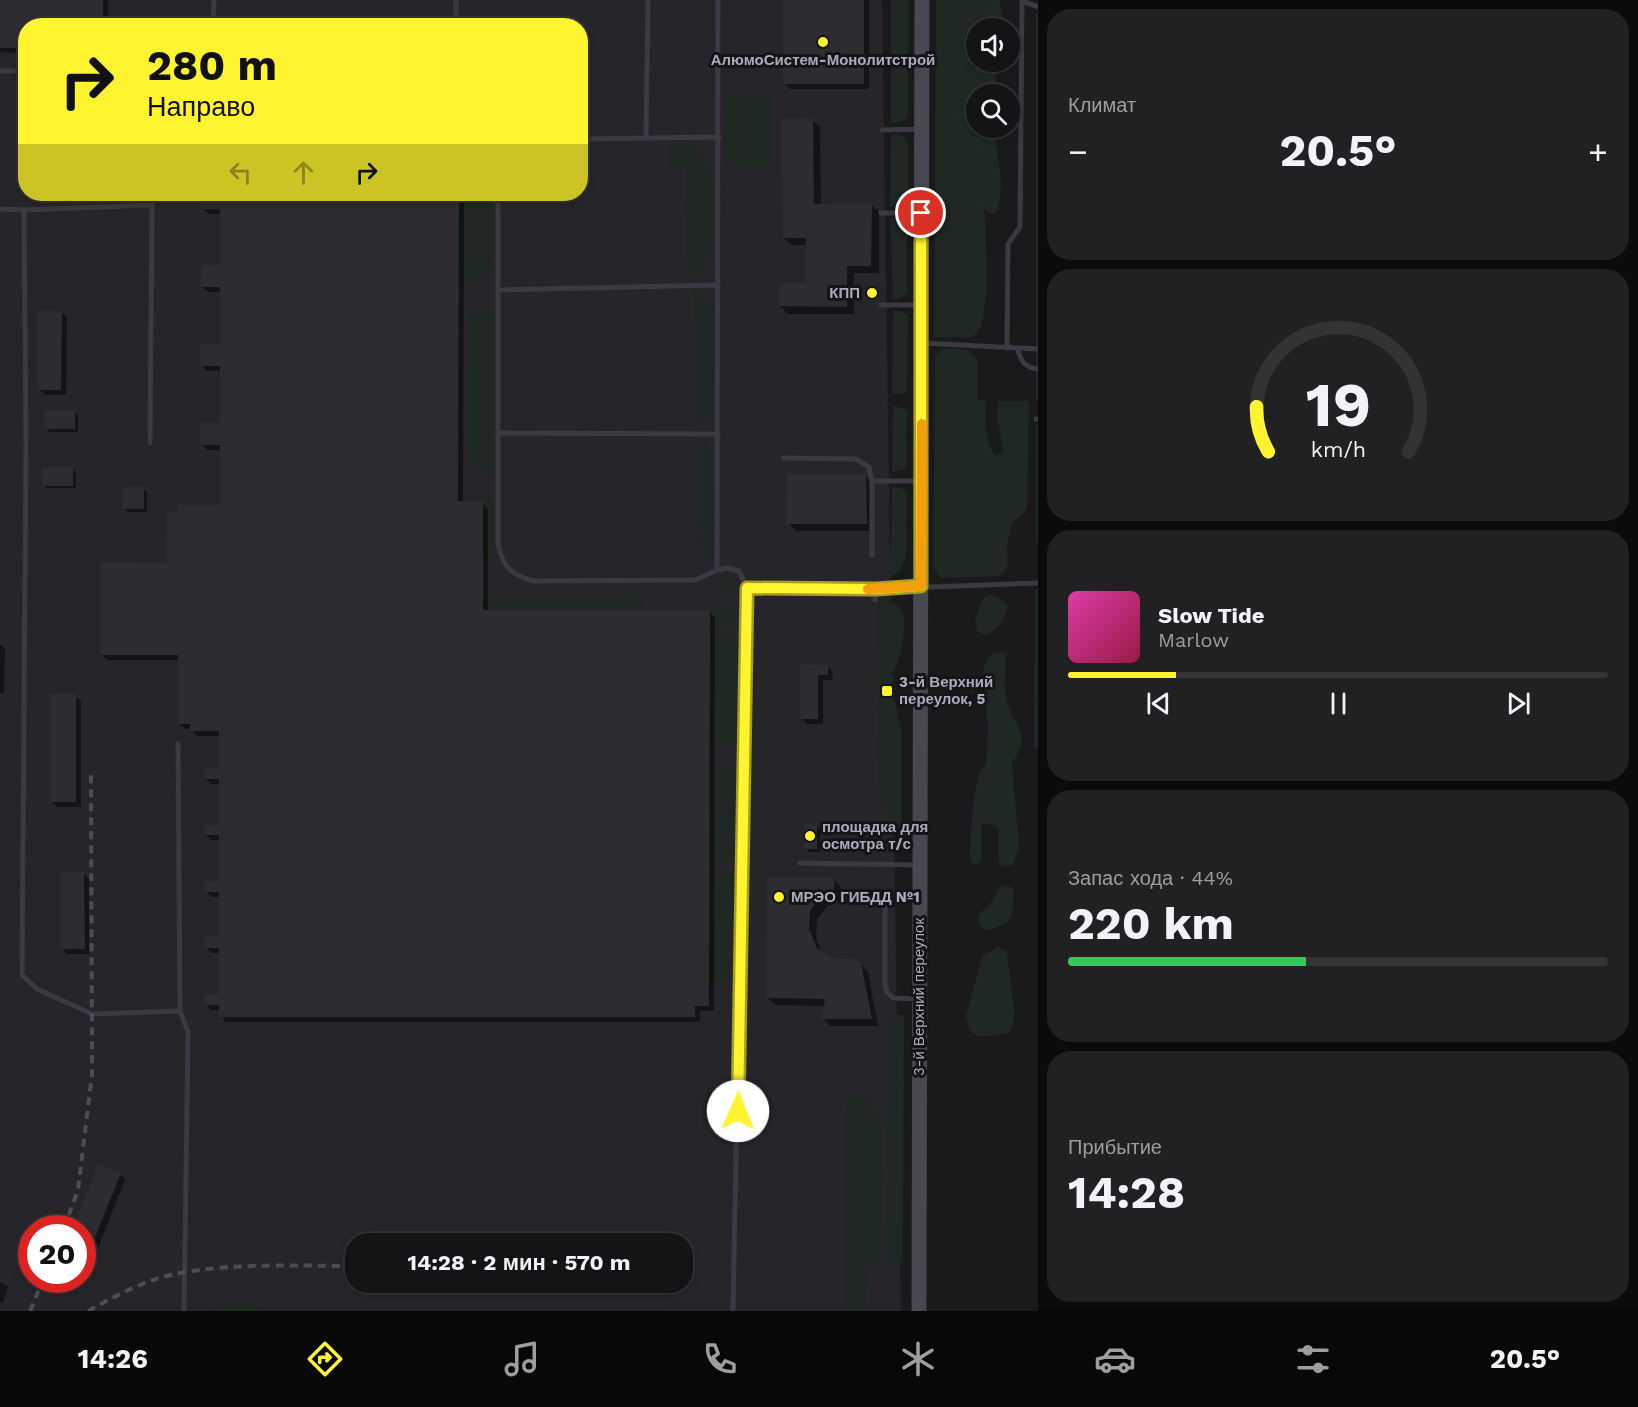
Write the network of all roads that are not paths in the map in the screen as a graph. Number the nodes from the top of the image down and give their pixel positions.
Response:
1 (214, 0) edge
2 (456, 0) edge
3 (648, 0) edge
4 (718, 0) edge
5 (922, 0) edge
6 (1022, 1) edge
7 (1038, 7) edge
8 (213, 18) edge
9 (456, 18) edge
10 (0, 71) edge
11 (18, 71) edge
12 (922, 129) junction
13 (882, 130) dead end
14 (719, 137) junction
15 (646, 138) junction
16 (588, 140) edge
17 (153, 201) edge
18 (498, 201) edge
19 (152, 205) junction
20 (0, 209) edge
21 (24, 210) junction
22 (881, 213) dead end
23 (921, 213) junction
24 (718, 285) junction
25 (498, 290) junction
26 (881, 305) dead end
27 (921, 305) junction
28 (922, 343) junction
29 (1007, 348) junction
30 (1018, 349) junction
31 (1038, 349) edge
32 (1038, 369) edge
33 (498, 433) junction
34 (718, 434) junction
35 (150, 443) dead end
36 (784, 458) dead end
37 (872, 481) junction
38 (922, 481) junction
39 (872, 555) dead end
40 (717, 570) junction
41 (1038, 583) edge
42 (921, 586) junction
43 (747, 588) junction
44 (876, 589) junction
45 (875, 600) dead end
46 (178, 744) dead end
47 (800, 863) dead end
48 (919, 865) junction
49 (885, 899) dead end
50 (920, 999) junction
51 (180, 1011) junction
52 (183, 1311) edge
53 (733, 1311) edge
54 (919, 1311) edge

1 - 8 lane
2 - 9 lane
3 - 15 lane
4 - 14 lane
5 - 12 street, 3-й Верхний переулок
6 - 7 lane
6 - 29 lane
10 - 11 lane
12 - 13 lane
12 - 23 street, 3-й Верхний переулок
14 - 15 lane
14 - 24 lane
15 - 16 lane
17 - 19 lane
18 - 25 lane
19 - 21 lane
19 - 35 lane
20 - 21 lane
21 - 51 lane
22 - 23 lane
23 - 27 street, 3-й Верхний переулок
24 - 25 lane
24 - 34 lane
25 - 33 lane
26 - 27 lane
27 - 28 street, 3-й Верхний переулок
28 - 29 lane
28 - 38 street, 3-й Верхний переулок
29 - 30 lane
30 - 31 lane
30 - 32 lane
33 - 34 lane
33 - 40 lane
34 - 40 lane
36 - 37 lane
37 - 38 lane
37 - 39 lane
38 - 42 street, 3-й Верхний переулок
40 - 43 lane
41 - 42 lane
42 - 44 lane
42 - 48 street, 3-й Верхний переулок
43 - 44 lane
43 - 53 lane
44 - 45 lane
46 - 51 lane
47 - 48 lane
48 - 50 street, 3-й Верхний переулок
49 - 50 lane
50 - 54 street, 3-й Верхний переулок
51 - 52 lane

